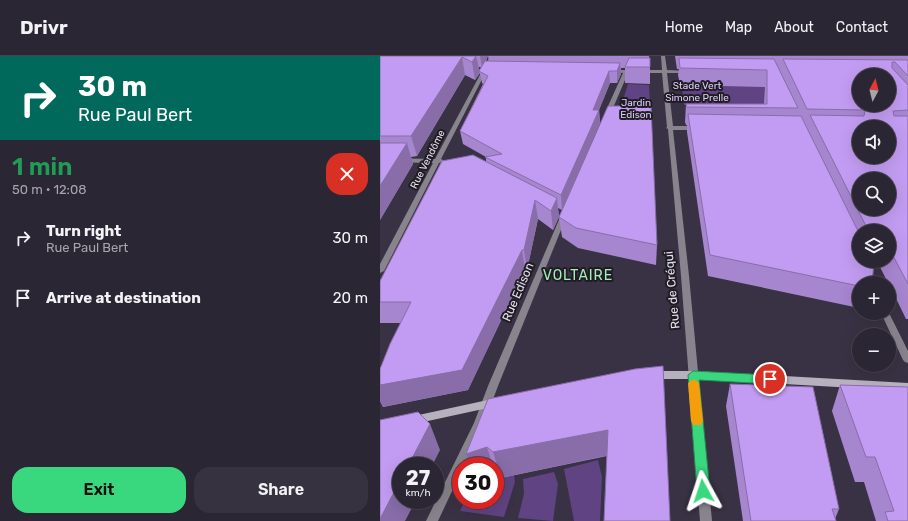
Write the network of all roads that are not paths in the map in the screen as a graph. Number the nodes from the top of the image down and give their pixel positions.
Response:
1 (492, 56) edge
2 (663, 56) edge
3 (478, 70) edge
4 (488, 70) junction
5 (602, 71) edge
6 (626, 71) junction
7 (664, 72) junction
8 (696, 72) edge
9 (603, 124) edge
10 (669, 128) junction
11 (704, 128) edge
12 (380, 160) edge
13 (438, 160) junction
14 (451, 162) edge
15 (562, 212) edge
16 (380, 271) edge
17 (888, 320) edge
18 (908, 360) edge
19 (693, 375) junction
20 (643, 376) edge
21 (908, 387) edge
22 (508, 400) edge
23 (485, 404) junction
24 (403, 422) edge
25 (432, 521) edge
26 (706, 521) edge

1 - 4 street, Rue Vendôme
2 - 7 street, Rue de Créqui
3 - 4 street
4 - 13 street, Rue Vendôme
5 - 6 street
6 - 7 street
6 - 9 street
7 - 8 street
7 - 10 street, Rue de Créqui
10 - 11 street
10 - 19 street, Rue de Créqui
12 - 13 street
13 - 14 street
13 - 16 street, Rue Vendôme
15 - 23 street, Rue Edison
17 - 18 street
19 - 20 street
19 - 21 street
19 - 26 street, Rue de Créqui
22 - 23 street
23 - 24 street
23 - 25 street, Rue Edison

